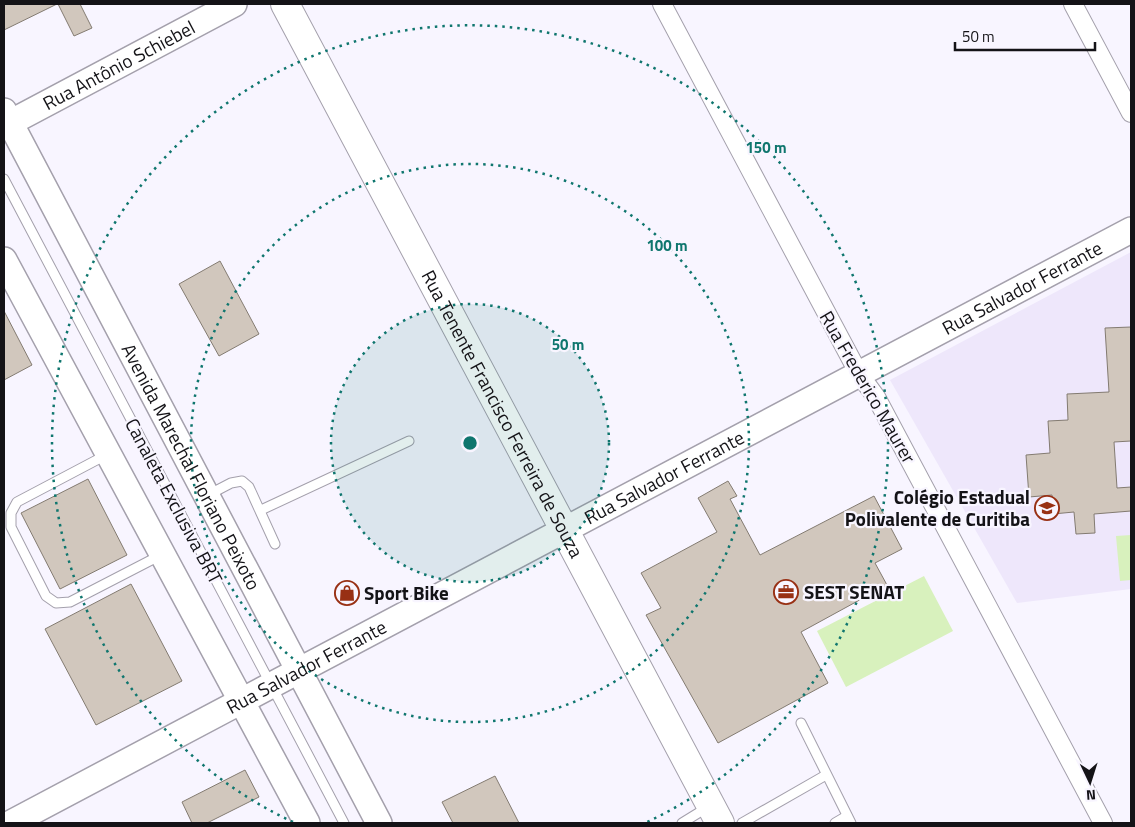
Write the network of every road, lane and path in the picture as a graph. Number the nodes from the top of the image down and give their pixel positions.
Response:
1 (234, 4) edge
2 (284, 4) edge
3 (662, 4) edge
4 (1073, 4) edge
5 (1131, 114) edge
6 (6, 120) edge
7 (4, 179) edge
8 (1131, 230) edge
9 (4, 260) edge
10 (858, 374) junction
11 (409, 441) dead end
12 (108, 454) junction
13 (207, 495) junction
14 (260, 510) junction
15 (564, 530) junction
16 (275, 544) dead end
17 (162, 555) junction
18 (300, 670) junction
19 (271, 685) junction
20 (241, 701) junction
21 (801, 724) dead end
22 (826, 775) junction
23 (715, 814) edge
24 (849, 820) edge
25 (11, 823) edge
26 (307, 823) edge
27 (344, 823) edge
28 (379, 823) edge
29 (682, 823) edge
30 (742, 823) edge
31 (835, 823) edge
32 (1102, 823) edge

1 - 6 street, Rua Antônio Schiebel
2 - 15 main road, Rua Tenente Francisco Ferreira de Souza
3 - 10 street, Rua Frederico Maurer
4 - 5 street
6 - 13 street, Avenida Marechal Floriano Peixoto
7 - 19 lane, Canaleta Exclusiva BRT
8 - 10 street, Rua Salvador Ferrante
9 - 12 street
10 - 15 street, Rua Salvador Ferrante
10 - 32 street, Rua Frederico Maurer
11 - 14 lane
12 - 17 street
12 - 17 lane
13 - 14 lane
13 - 18 street, Avenida Marechal Floriano Peixoto
14 - 16 lane
15 - 18 street, Rua Salvador Ferrante
15 - 23 main road, Rua Tenente Francisco Ferreira de Souza
17 - 20 street
18 - 19 street, Rua Salvador Ferrante
18 - 28 street, Avenida Marechal Floriano Peixoto
19 - 20 street, Rua Salvador Ferrante
19 - 27 lane, Canaleta Exclusiva BRT
20 - 25 street, Rua Salvador Ferrante
20 - 26 street
21 - 22 lane
22 - 24 lane
22 - 30 lane
23 - 29 lane
24 - 31 lane

